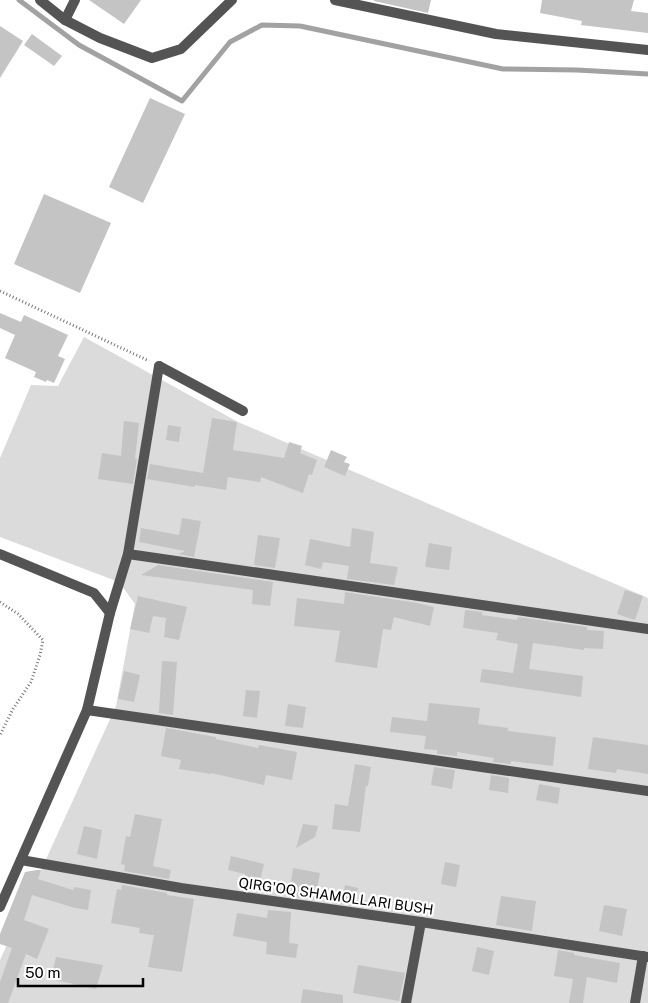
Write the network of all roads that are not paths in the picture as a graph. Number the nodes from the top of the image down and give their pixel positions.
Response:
1 (40, 0) edge
2 (75, 0) edge
3 (232, 0) edge
4 (335, 0) edge
5 (65, 20) junction
6 (648, 50) edge
7 (243, 411) dead end
8 (0, 554) edge
9 (128, 554) junction
10 (110, 613) junction
11 (648, 629) edge
12 (87, 710) junction
13 (648, 791) edge
14 (21, 860) junction
15 (0, 907) edge
16 (421, 922) junction
17 (646, 956) edge
18 (406, 1003) edge
19 (635, 1003) edge

1 - 5 street
2 - 5 street
3 - 5 street
4 - 6 street
7 - 9 street
8 - 10 street
9 - 10 street
9 - 11 street
10 - 12 street
12 - 13 street
12 - 14 street
14 - 15 street
14 - 16 street, QIRG'OQ SHAMOLLARI BUSH
16 - 17 street, QIRG'OQ SHAMOLLARI BUSH
16 - 18 street
17 - 19 street

